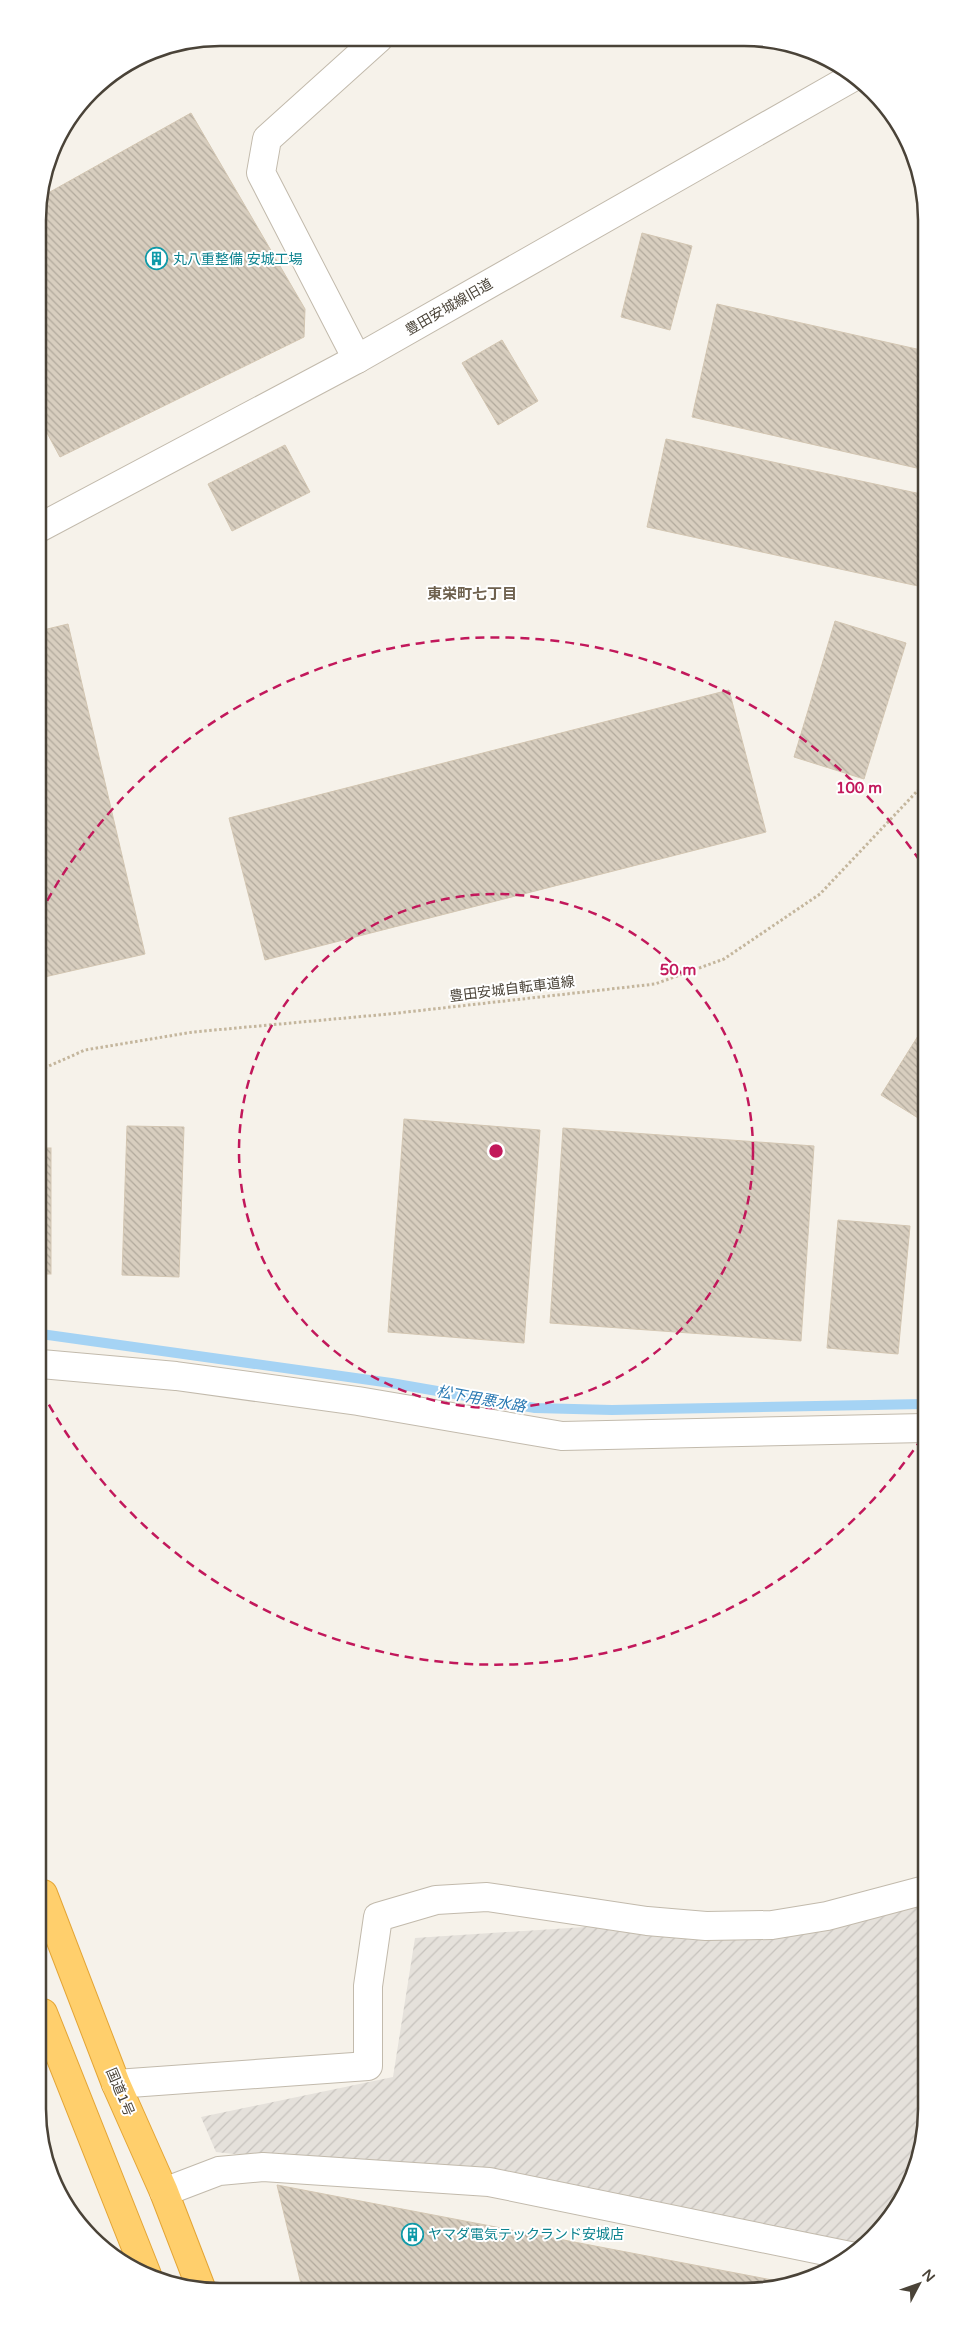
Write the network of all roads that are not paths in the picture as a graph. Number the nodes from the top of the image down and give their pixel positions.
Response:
1 (369, 47) edge
2 (846, 81) edge
3 (357, 359) junction
4 (47, 524) edge
5 (46, 1364) edge
6 (917, 1428) edge
7 (917, 1892) edge
8 (46, 1902) edge
9 (46, 2021) edge
10 (116, 2084) junction
11 (164, 2192) junction
12 (839, 2254) edge
13 (143, 2265) edge
14 (198, 2281) edge

1 - 3 street
2 - 3 street, 豊田安城線旧道
3 - 4 street, 豊田安城線旧道
5 - 6 street
7 - 10 street
8 - 10 highway, 国道1号
9 - 13 highway
10 - 11 highway, 国道1号
11 - 12 street
11 - 14 highway, 国道1号

